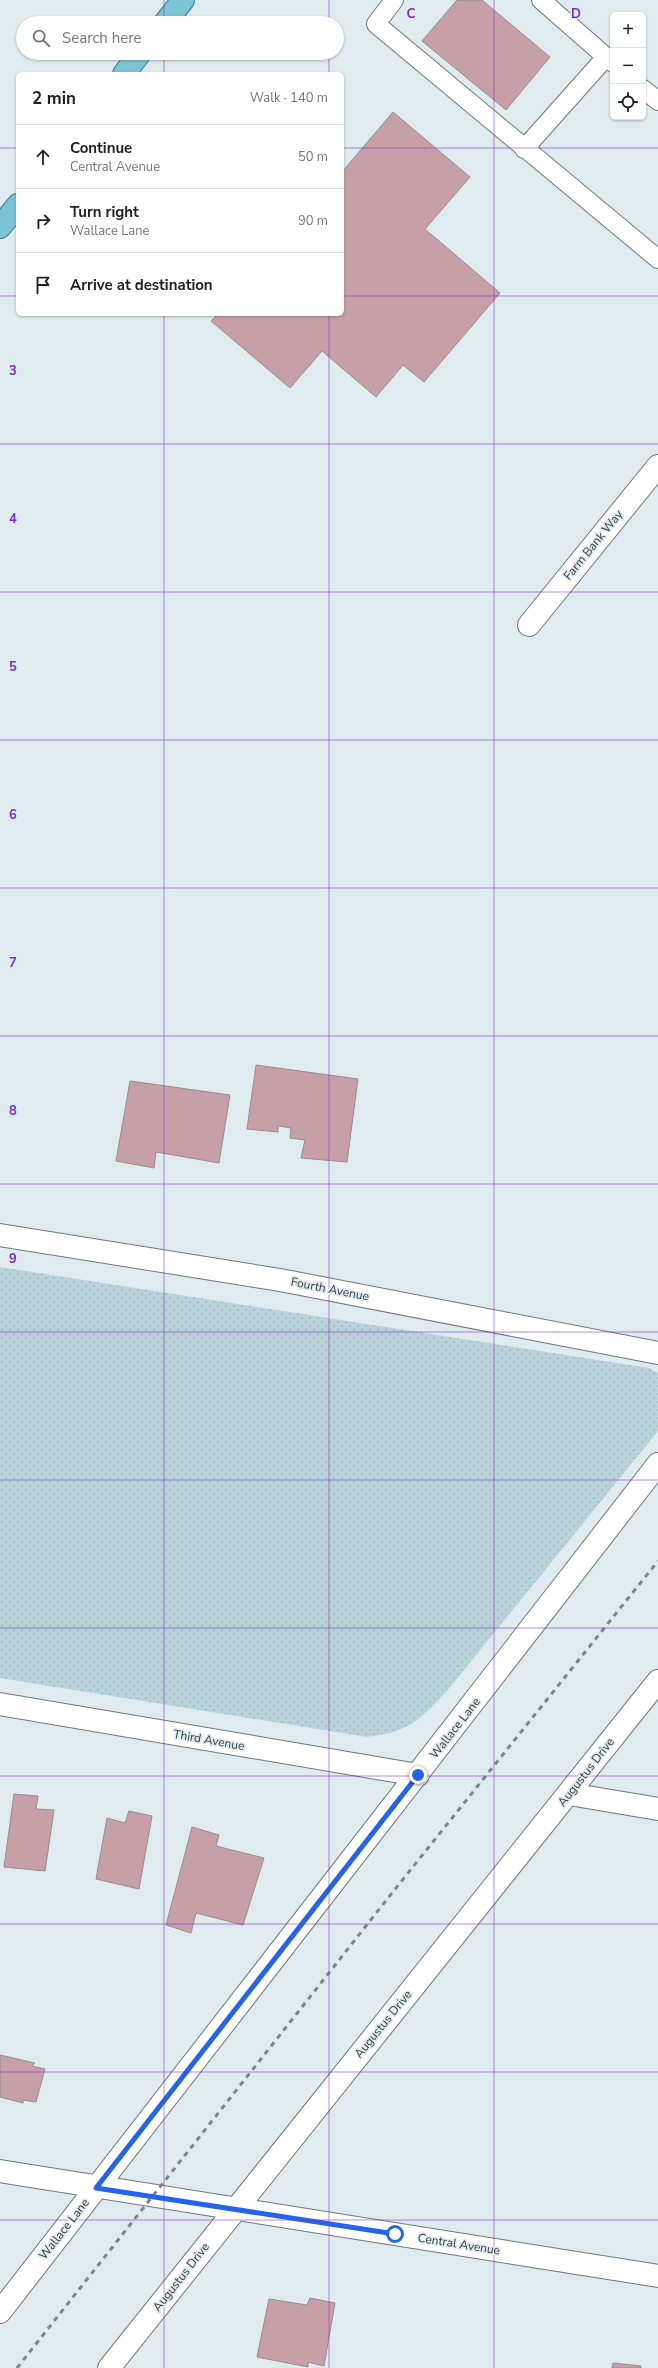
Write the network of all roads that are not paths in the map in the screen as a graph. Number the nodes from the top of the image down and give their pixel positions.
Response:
1 (183, 0) edge
2 (394, 0) edge
3 (541, 0) edge
4 (170, 16) edge
5 (135, 60) edge
6 (609, 60) edge
7 (126, 72) edge
8 (646, 92) edge
9 (658, 102) edge
10 (524, 149) junction
11 (16, 207) edge
12 (0, 227) edge
13 (658, 259) edge
14 (658, 466) edge
15 (529, 625) dead end
16 (0, 1235) edge
17 (658, 1353) edge
18 (658, 1464) edge
19 (658, 1681) edge
20 (0, 1704) edge
21 (418, 1775) junction
22 (569, 1794) junction
23 (658, 1809) edge
24 (0, 2172) edge
25 (96, 2188) junction
26 (234, 2209) junction
27 (658, 2276) edge
28 (0, 2312) edge
29 (109, 2368) edge

1 - 4 main road
2 - 10 lane
3 - 6 lane
5 - 7 main road
6 - 10 lane
8 - 9 lane
10 - 13 lane
11 - 12 main road
14 - 15 street, Farm Bank Way
16 - 17 street, Fourth Avenue
18 - 21 street, Wallace Lane
19 - 22 street, Augustus Drive
20 - 21 street, Third Avenue
21 - 25 street, Wallace Lane
22 - 23 street
22 - 26 street, Augustus Drive
24 - 25 street, Central Avenue
25 - 26 street, Central Avenue
25 - 28 street, Wallace Lane
26 - 27 street, Central Avenue
26 - 29 street, Augustus Drive

